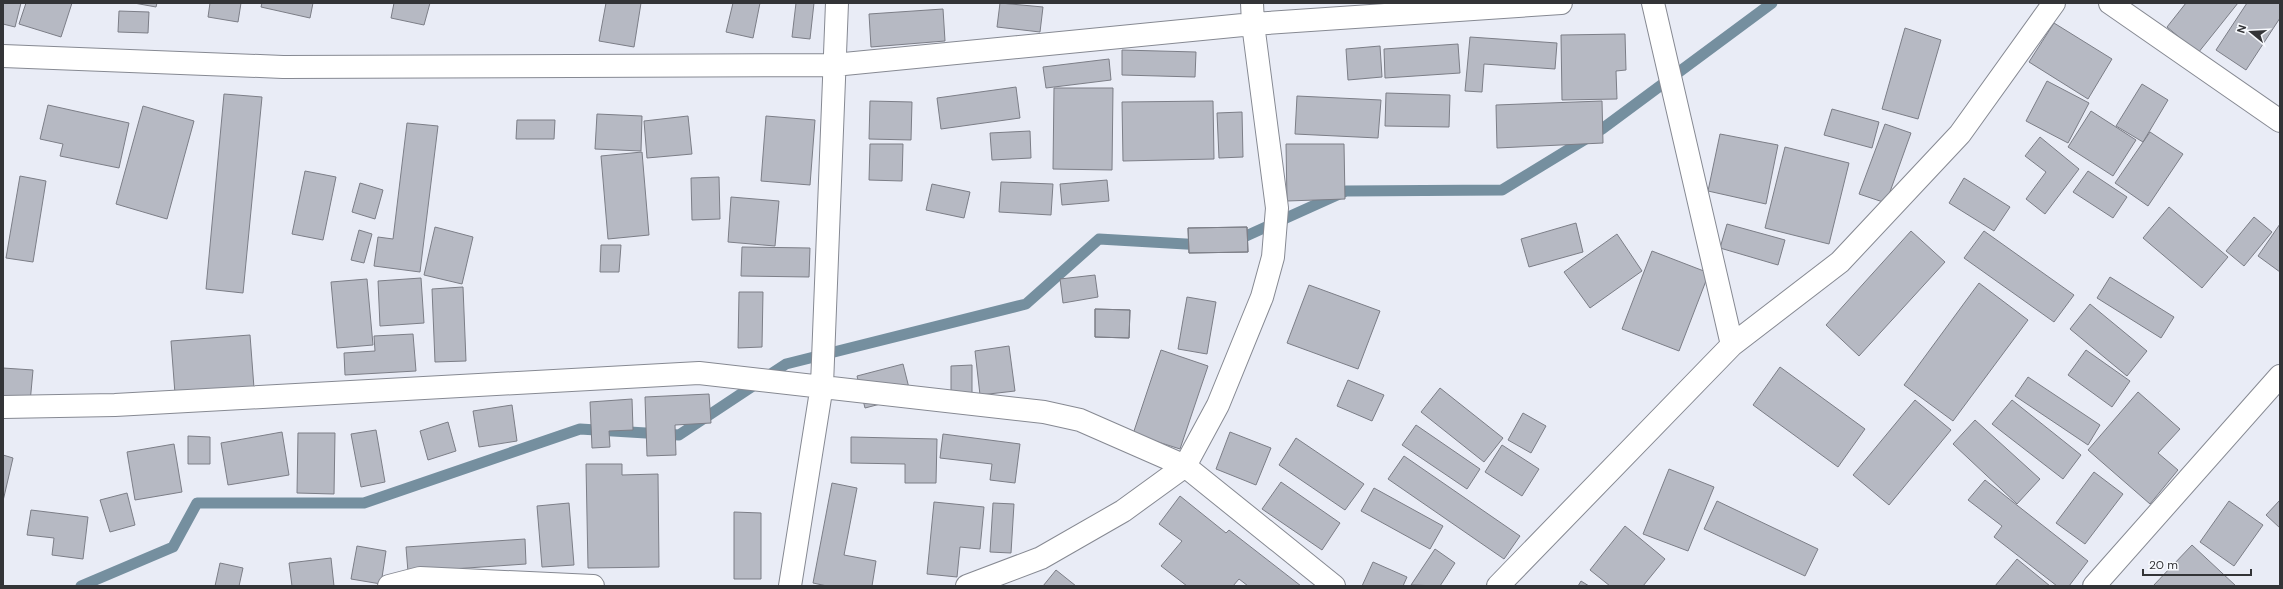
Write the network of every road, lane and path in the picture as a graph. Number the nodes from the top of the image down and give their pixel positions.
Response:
1 (837, 3) edge
2 (1561, 3) edge
3 (1653, 3) edge
4 (2054, 3) edge
5 (2110, 3) edge
6 (1253, 14) edge
7 (3, 56) edge
8 (834, 65) junction
9 (2280, 121) edge
10 (1732, 345) junction
11 (2280, 376) edge
12 (822, 386) junction
13 (3, 407) edge
14 (1185, 466) junction
15 (389, 586) edge
16 (593, 586) edge
17 (790, 586) edge
18 (967, 586) edge
19 (1334, 586) edge
20 (1498, 586) edge
21 (2094, 586) edge

1 - 8 street
2 - 6 street
3 - 10 street
4 - 10 street
5 - 9 street
6 - 8 street
6 - 14 street
7 - 8 street
8 - 12 street
10 - 20 street
11 - 21 street
12 - 13 street
12 - 14 street
12 - 17 street
14 - 18 street
14 - 19 street
15 - 16 street

